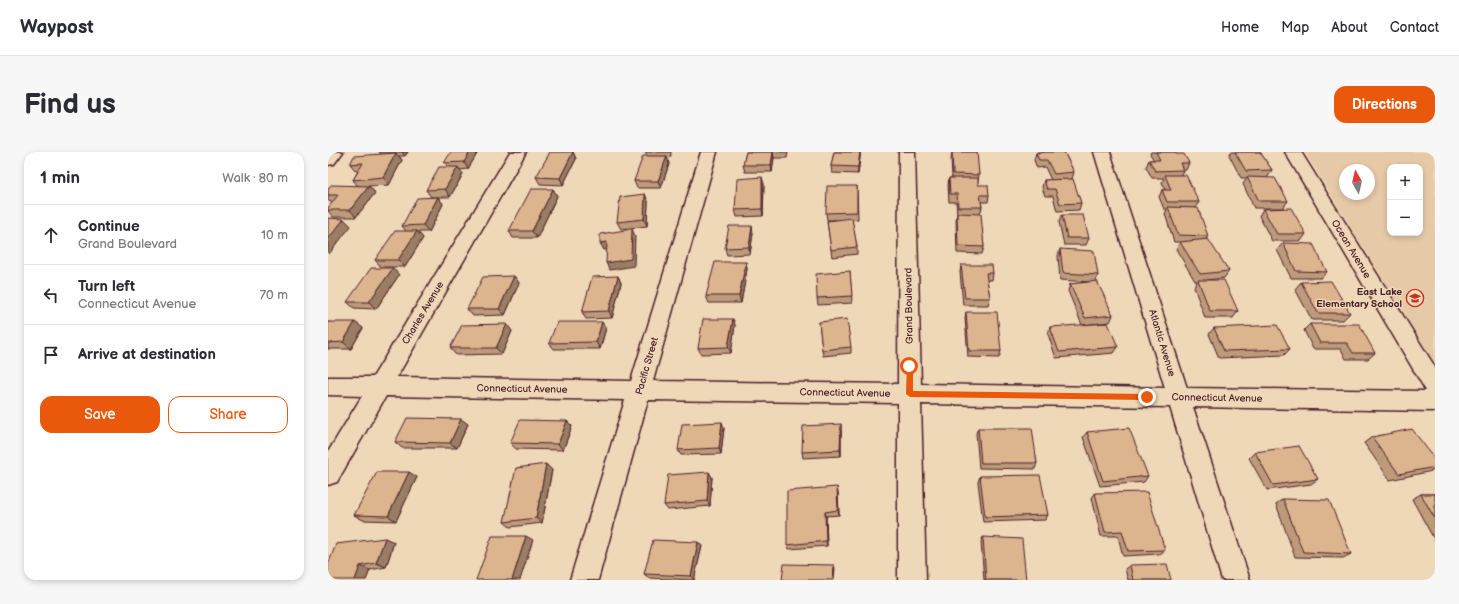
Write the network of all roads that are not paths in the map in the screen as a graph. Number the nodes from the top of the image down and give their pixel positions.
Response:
1 (335, 152) edge
2 (518, 152) edge
3 (709, 152) edge
4 (907, 152) edge
5 (1102, 152) edge
6 (1293, 152) edge
7 (328, 160) edge
8 (328, 386) edge
9 (1435, 386) edge
10 (379, 387) junction
11 (640, 391) junction
12 (910, 394) junction
13 (1179, 397) junction
14 (1435, 400) edge
15 (328, 474) edge
16 (584, 580) edge
17 (912, 580) edge
18 (1236, 580) edge

1 - 7 street
2 - 10 street, Charles Avenue
3 - 11 street, Pacific Street
4 - 12 street, Grand Boulevard
5 - 13 street, Atlantic Avenue
6 - 9 street, Ocean Avenue
8 - 10 street, Connecticut Avenue
10 - 11 street, Connecticut Avenue
10 - 15 street, Charles Avenue
11 - 12 street, Connecticut Avenue
11 - 16 street, Pacific Street
12 - 13 street, Connecticut Avenue
12 - 17 street, Grand Boulevard
13 - 14 street, Connecticut Avenue
13 - 18 street, Atlantic Avenue

